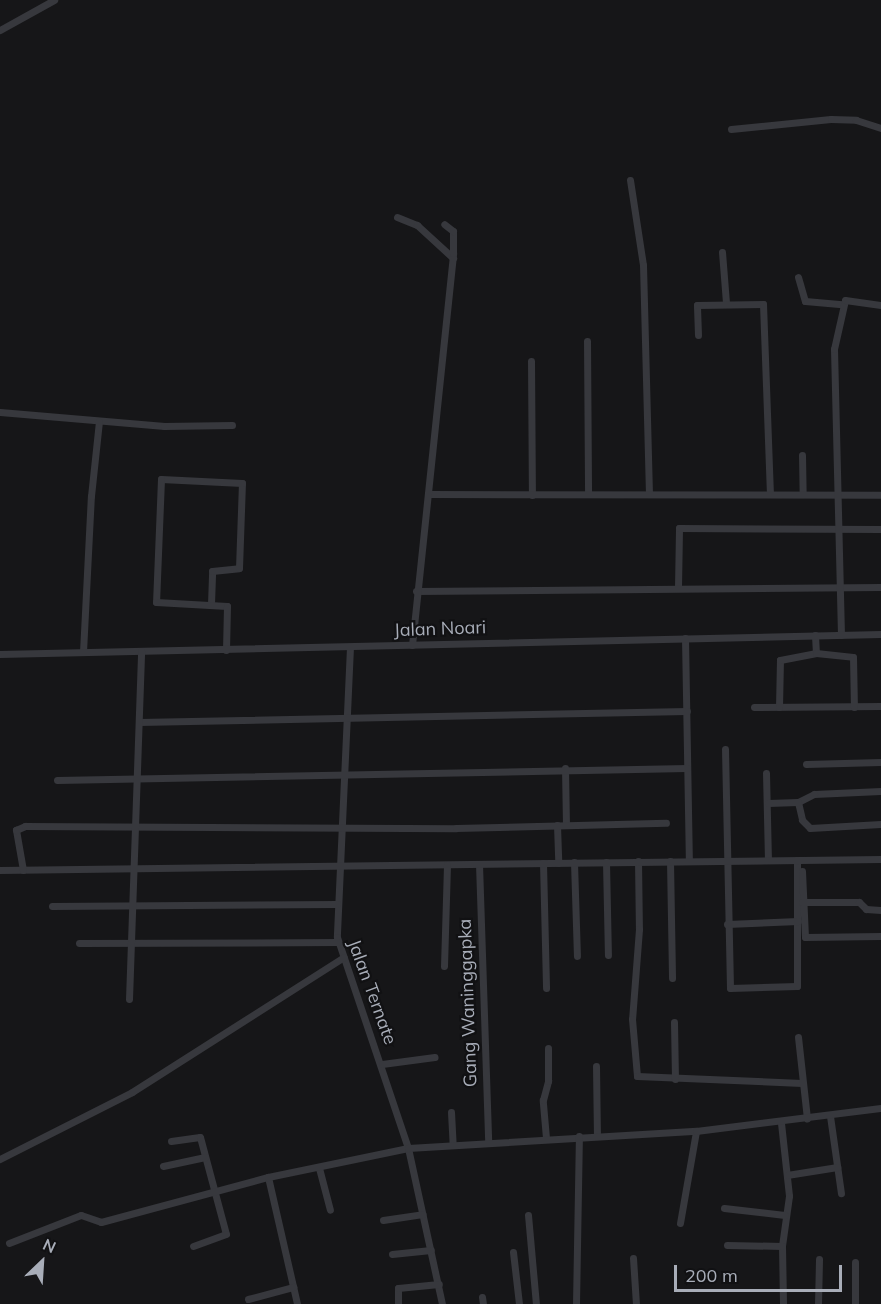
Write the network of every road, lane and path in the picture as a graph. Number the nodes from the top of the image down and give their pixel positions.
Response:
1 (54, 0) edge
2 (0, 30) edge
3 (881, 128) edge
4 (731, 129) dead end
5 (630, 180) dead end
6 (397, 217) dead end
7 (444, 224) dead end
8 (722, 252) dead end
9 (453, 258) junction
10 (798, 277) dead end
11 (726, 303) junction
12 (842, 304) junction
13 (881, 305) edge
14 (698, 335) dead end
15 (587, 341) dead end
16 (531, 361) dead end
17 (0, 412) edge
18 (99, 421) junction
19 (232, 425) dead end
20 (802, 455) dead end
21 (770, 493) junction
22 (428, 494) junction
23 (588, 494) junction
24 (649, 494) junction
25 (803, 494) junction
26 (532, 495) junction
27 (837, 495) junction
28 (881, 495) edge
29 (837, 527) junction
30 (881, 529) edge
31 (881, 587) edge
32 (678, 588) junction
33 (839, 588) junction
34 (416, 591) junction
35 (211, 604) junction
36 (881, 634) edge
37 (815, 635) junction
38 (841, 635) junction
39 (685, 638) junction
40 (412, 645) junction
41 (350, 647) junction
42 (226, 650) junction
43 (141, 651) junction
44 (83, 652) junction
45 (816, 653) junction
46 (0, 654) edge
47 (881, 706) edge
48 (754, 707) dead end
49 (779, 707) junction
50 (854, 707) junction
51 (687, 711) junction
52 (346, 720) junction
53 (139, 722) junction
54 (725, 749) dead end
55 (881, 762) edge
56 (806, 764) dead end
57 (565, 768) junction
58 (687, 768) junction
59 (766, 773) dead end
60 (344, 775) junction
61 (137, 778) junction
62 (57, 780) dead end
63 (881, 790) edge
64 (798, 802) junction
65 (768, 803) junction
66 (666, 823) dead end
67 (881, 824) edge
68 (342, 825) junction
69 (557, 825) junction
70 (566, 825) junction
71 (135, 827) junction
72 (881, 859) edge
73 (768, 860) junction
74 (800, 860) junction
75 (638, 861) junction
76 (670, 861) junction
77 (689, 861) junction
78 (728, 861) junction
79 (558, 862) junction
80 (574, 862) junction
81 (606, 862) junction
82 (543, 863) junction
83 (479, 864) junction
84 (447, 865) junction
85 (340, 866) junction
86 (133, 867) junction
87 (0, 870) edge
88 (23, 870) junction
89 (802, 902) junction
90 (132, 904) junction
91 (337, 904) junction
92 (52, 906) dead end
93 (881, 910) edge
94 (798, 921) junction
95 (727, 924) junction
96 (881, 936) edge
97 (338, 942) junction
98 (79, 943) dead end
99 (131, 944) junction
100 (608, 955) dead end
101 (577, 956) dead end
102 (344, 957) junction
103 (444, 966) dead end
104 (672, 978) dead end
105 (546, 988) dead end
106 (129, 999) dead end
107 (674, 1022) dead end
108 (798, 1037) dead end
109 (548, 1048) dead end
110 (435, 1058) dead end
111 (382, 1064) junction
112 (596, 1066) dead end
113 (675, 1079) junction
114 (802, 1083) junction
115 (881, 1108) edge
116 (451, 1112) dead end
117 (830, 1116) junction
118 (807, 1119) junction
119 (781, 1123) junction
120 (696, 1131) junction
121 (597, 1135) junction
122 (579, 1136) junction
123 (546, 1138) junction
124 (171, 1142) dead end
125 (488, 1142) junction
126 (453, 1145) junction
127 (408, 1148) junction
128 (205, 1157) junction
129 (0, 1159) edge
130 (163, 1166) dead end
131 (837, 1167) junction
132 (319, 1168) junction
133 (787, 1174) junction
134 (268, 1177) junction
135 (214, 1190) junction
136 (842, 1193) dead end
137 (724, 1208) dead end
138 (330, 1210) dead end
139 (423, 1214) junction
140 (528, 1215) dead end
141 (785, 1215) junction
142 (383, 1220) dead end
143 (680, 1223) dead end
144 (9, 1243) dead end
145 (727, 1245) dead end
146 (193, 1246) dead end
147 (782, 1246) junction
148 (431, 1250) junction
149 (513, 1252) dead end
150 (392, 1254) dead end
151 (633, 1258) dead end
152 (819, 1258) dead end
153 (855, 1262) dead end
154 (439, 1284) junction
155 (293, 1287) junction
156 (248, 1299) dead end
157 (297, 1304) edge
158 (398, 1304) edge
159 (442, 1304) edge
160 (519, 1304) edge
161 (537, 1304) edge
162 (576, 1304) edge
163 (636, 1304) edge
164 (783, 1304) edge
165 (818, 1304) edge
166 (855, 1304) edge

1 - 2 street
3 - 4 street
5 - 24 street
6 - 9 street
7 - 9 street
8 - 11 street
9 - 22 street
10 - 12 street
11 - 14 street
11 - 21 street
12 - 13 street
12 - 27 street
15 - 23 street
16 - 26 street
17 - 18 street
18 - 19 street
18 - 44 street
20 - 25 street
21 - 24 street
21 - 25 street
22 - 26 street
22 - 34 street
23 - 24 street
23 - 26 street
25 - 27 street
27 - 28 street
27 - 29 street
29 - 30 street
29 - 32 street
29 - 33 street
31 - 33 street
32 - 33 street
32 - 34 street
33 - 38 street
34 - 40 street
35 - 35 street
35 - 42 street
36 - 38 street, Jalan Noari
37 - 38 street, Jalan Noari
37 - 39 street, Jalan Noari
37 - 45 street
39 - 40 street, Jalan Noari
39 - 51 street
40 - 41 street, Jalan Noari
41 - 42 street, Jalan Noari
41 - 52 street, Jalan Ternate
42 - 43 street, Jalan Noari
43 - 44 street, Jalan Noari
43 - 53 street
44 - 46 street, Jalan Noari
45 - 49 street
45 - 50 street
47 - 50 street
48 - 49 street
49 - 50 street
51 - 52 street
51 - 58 street
52 - 53 street
52 - 60 street, Jalan Ternate
53 - 61 street
54 - 78 street
55 - 56 street
57 - 58 street
57 - 60 street
57 - 70 street
58 - 77 street
59 - 65 street
60 - 61 street
60 - 68 street, Jalan Ternate
61 - 62 street
61 - 71 street
63 - 64 street
64 - 65 street
64 - 67 street
65 - 73 street
66 - 70 street
68 - 69 street
68 - 71 street
68 - 85 street, Jalan Ternate
69 - 70 street
69 - 79 street
71 - 86 street
71 - 88 street
72 - 74 street
73 - 74 street
73 - 78 street
74 - 89 street
74 - 94 street
75 - 76 street
75 - 81 street
75 - 113 street
76 - 77 street
76 - 104 street
77 - 78 street
78 - 95 street
79 - 80 street
79 - 82 street
80 - 81 street
80 - 101 street
81 - 100 street
82 - 83 street
82 - 105 street
83 - 84 street
83 - 125 street, Gang Waninggapka
84 - 85 street
84 - 103 street
85 - 86 street
85 - 91 street, Jalan Ternate
86 - 88 street
86 - 90 street
87 - 88 street
89 - 93 street
89 - 96 street
90 - 91 street
90 - 92 street
90 - 99 street
91 - 97 street, Jalan Ternate
94 - 95 street
94 - 95 street
97 - 99 street
97 - 102 street, Jalan Ternate
98 - 99 street
99 - 106 street
102 - 111 street, Jalan Ternate
102 - 129 street
107 - 113 street
108 - 114 street
109 - 123 street
110 - 111 street
111 - 127 street, Jalan Ternate
112 - 121 street
113 - 114 street
114 - 118 street
115 - 117 street
116 - 126 street
117 - 118 street
117 - 131 street
118 - 119 street
119 - 120 street
119 - 133 street
120 - 121 street
120 - 143 street
121 - 122 street
122 - 123 street
122 - 162 street
123 - 125 street
124 - 128 street
125 - 126 street
126 - 127 street
127 - 132 street
127 - 139 street, Jalan Ternate
128 - 130 street
128 - 135 street
131 - 133 street
131 - 136 street
132 - 134 street
132 - 138 street
133 - 141 street
134 - 135 street
134 - 155 street
135 - 144 street
135 - 146 street
137 - 141 street
139 - 142 street
139 - 148 street, Jalan Ternate
140 - 161 street
141 - 147 street
145 - 147 street
147 - 164 street
148 - 150 street
148 - 154 street, Jalan Ternate
149 - 160 street
151 - 163 street
152 - 165 street
153 - 166 street
154 - 158 street
154 - 159 street, Jalan Ternate
155 - 156 street
155 - 157 street

